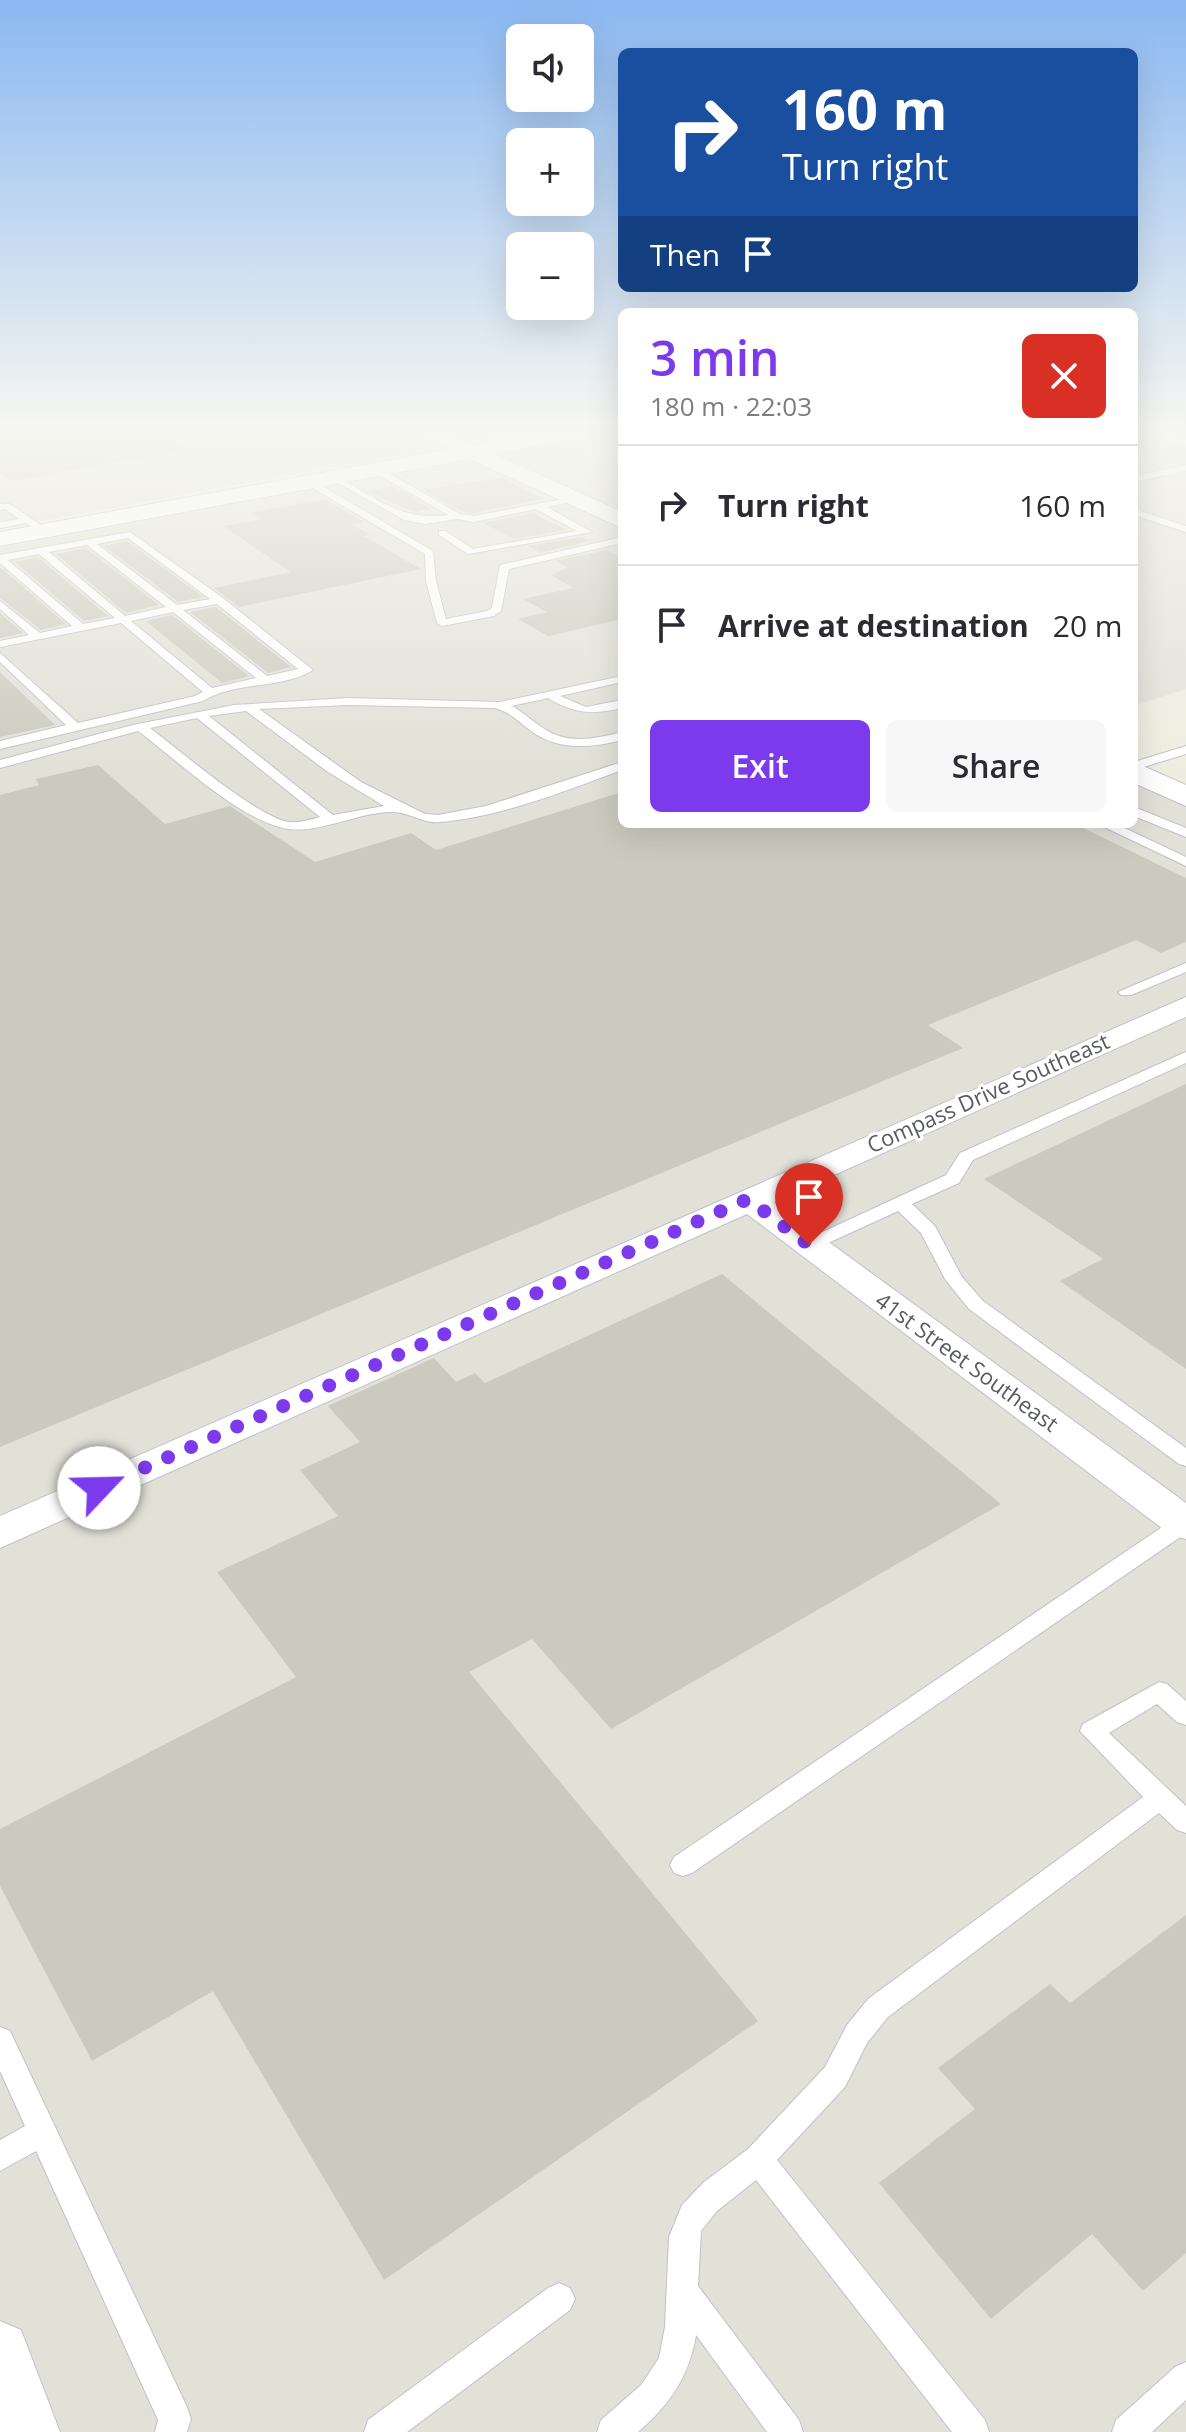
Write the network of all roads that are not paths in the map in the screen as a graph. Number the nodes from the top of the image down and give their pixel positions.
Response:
1 (25, 541) edge
2 (45, 541) edge
3 (86, 541) edge
4 (93, 541) edge
5 (142, 541) edge
6 (410, 541) edge
7 (455, 541) edge
8 (532, 541) edge
9 (615, 541) edge
10 (89, 542) junction
11 (0, 558) edge
12 (219, 600) junction
13 (0, 604) edge
14 (175, 608) junction
15 (124, 619) junction
16 (81, 628) junction
17 (37, 636) junction
18 (0, 644) edge
19 (0, 656) edge
20 (618, 680) edge
21 (267, 681) junction
22 (210, 692) junction
23 (552, 696) junction
24 (505, 704) junction
25 (618, 705) edge
26 (248, 707) junction
27 (200, 715) junction
28 (75, 727) junction
29 (141, 727) junction
30 (618, 737) edge
31 (0, 745) edge
32 (1183, 753) edge
33 (0, 764) edge
34 (618, 767) edge
35 (1138, 768) edge
36 (1138, 771) edge
37 (1186, 797) edge
38 (400, 807) junction
39 (1138, 813) edge
40 (330, 819) junction
41 (1114, 828) edge
42 (1186, 833) edge
43 (1186, 862) edge
44 (1186, 967) edge
45 (1126, 992) dead end
46 (1186, 1006) edge
47 (1186, 1057) edge
48 (748, 1199) junction
49 (900, 1203) junction
50 (809, 1245) junction
51 (1186, 1459) edge
52 (1186, 1523) edge
53 (0, 1533) edge
54 (1186, 1715) edge
55 (1160, 1798) junction
56 (1186, 1822) edge
57 (683, 1865) dead end
58 (0, 2040) edge
59 (42, 2132) junction
60 (0, 2156) edge
61 (758, 2159) junction
62 (683, 2291) junction
63 (559, 2299) dead end
64 (0, 2351) edge
65 (1186, 2378) edge
66 (176, 2428) edge
67 (29, 2432) edge
68 (380, 2432) edge
69 (613, 2432) edge
70 (787, 2432) edge
71 (973, 2432) edge
72 (1128, 2432) edge

1 - 11 lane
2 - 15 lane
3 - 10 lane
4 - 10 lane
5 - 12 lane
6 - 9 lane
7 - 8 lane
10 - 14 lane
11 - 16 lane
12 - 14 lane
12 - 21 lane
13 - 17 lane
14 - 15 lane
14 - 21 lane
15 - 16 lane
15 - 22 lane
16 - 17 lane
17 - 18 lane
19 - 28 lane
20 - 23 lane
21 - 22 lane
22 - 28 lane
23 - 24 lane
23 - 25 lane
24 - 26 lane
24 - 30 lane
26 - 27 lane
26 - 38 lane
27 - 29 lane
27 - 40 lane
28 - 31 lane
29 - 33 lane
29 - 40 lane
32 - 35 lane
34 - 38 lane
36 - 37 main road
38 - 40 lane
39 - 42 lane
41 - 43 lane
44 - 45 lane
46 - 48 street, Compass Drive Southeast
47 - 49 lane
48 - 50 street, 41st Street Southeast
48 - 53 street, Compass Drive Southeast
49 - 50 lane
49 - 51 lane
50 - 52 street, 41st Street Southeast
52 - 57 lane
54 - 55 lane
55 - 56 lane
55 - 61 lane
58 - 59 lane
59 - 60 lane
59 - 66 lane
61 - 62 lane
61 - 71 lane
62 - 69 lane
62 - 70 lane
63 - 68 lane
64 - 67 street
65 - 72 lane

